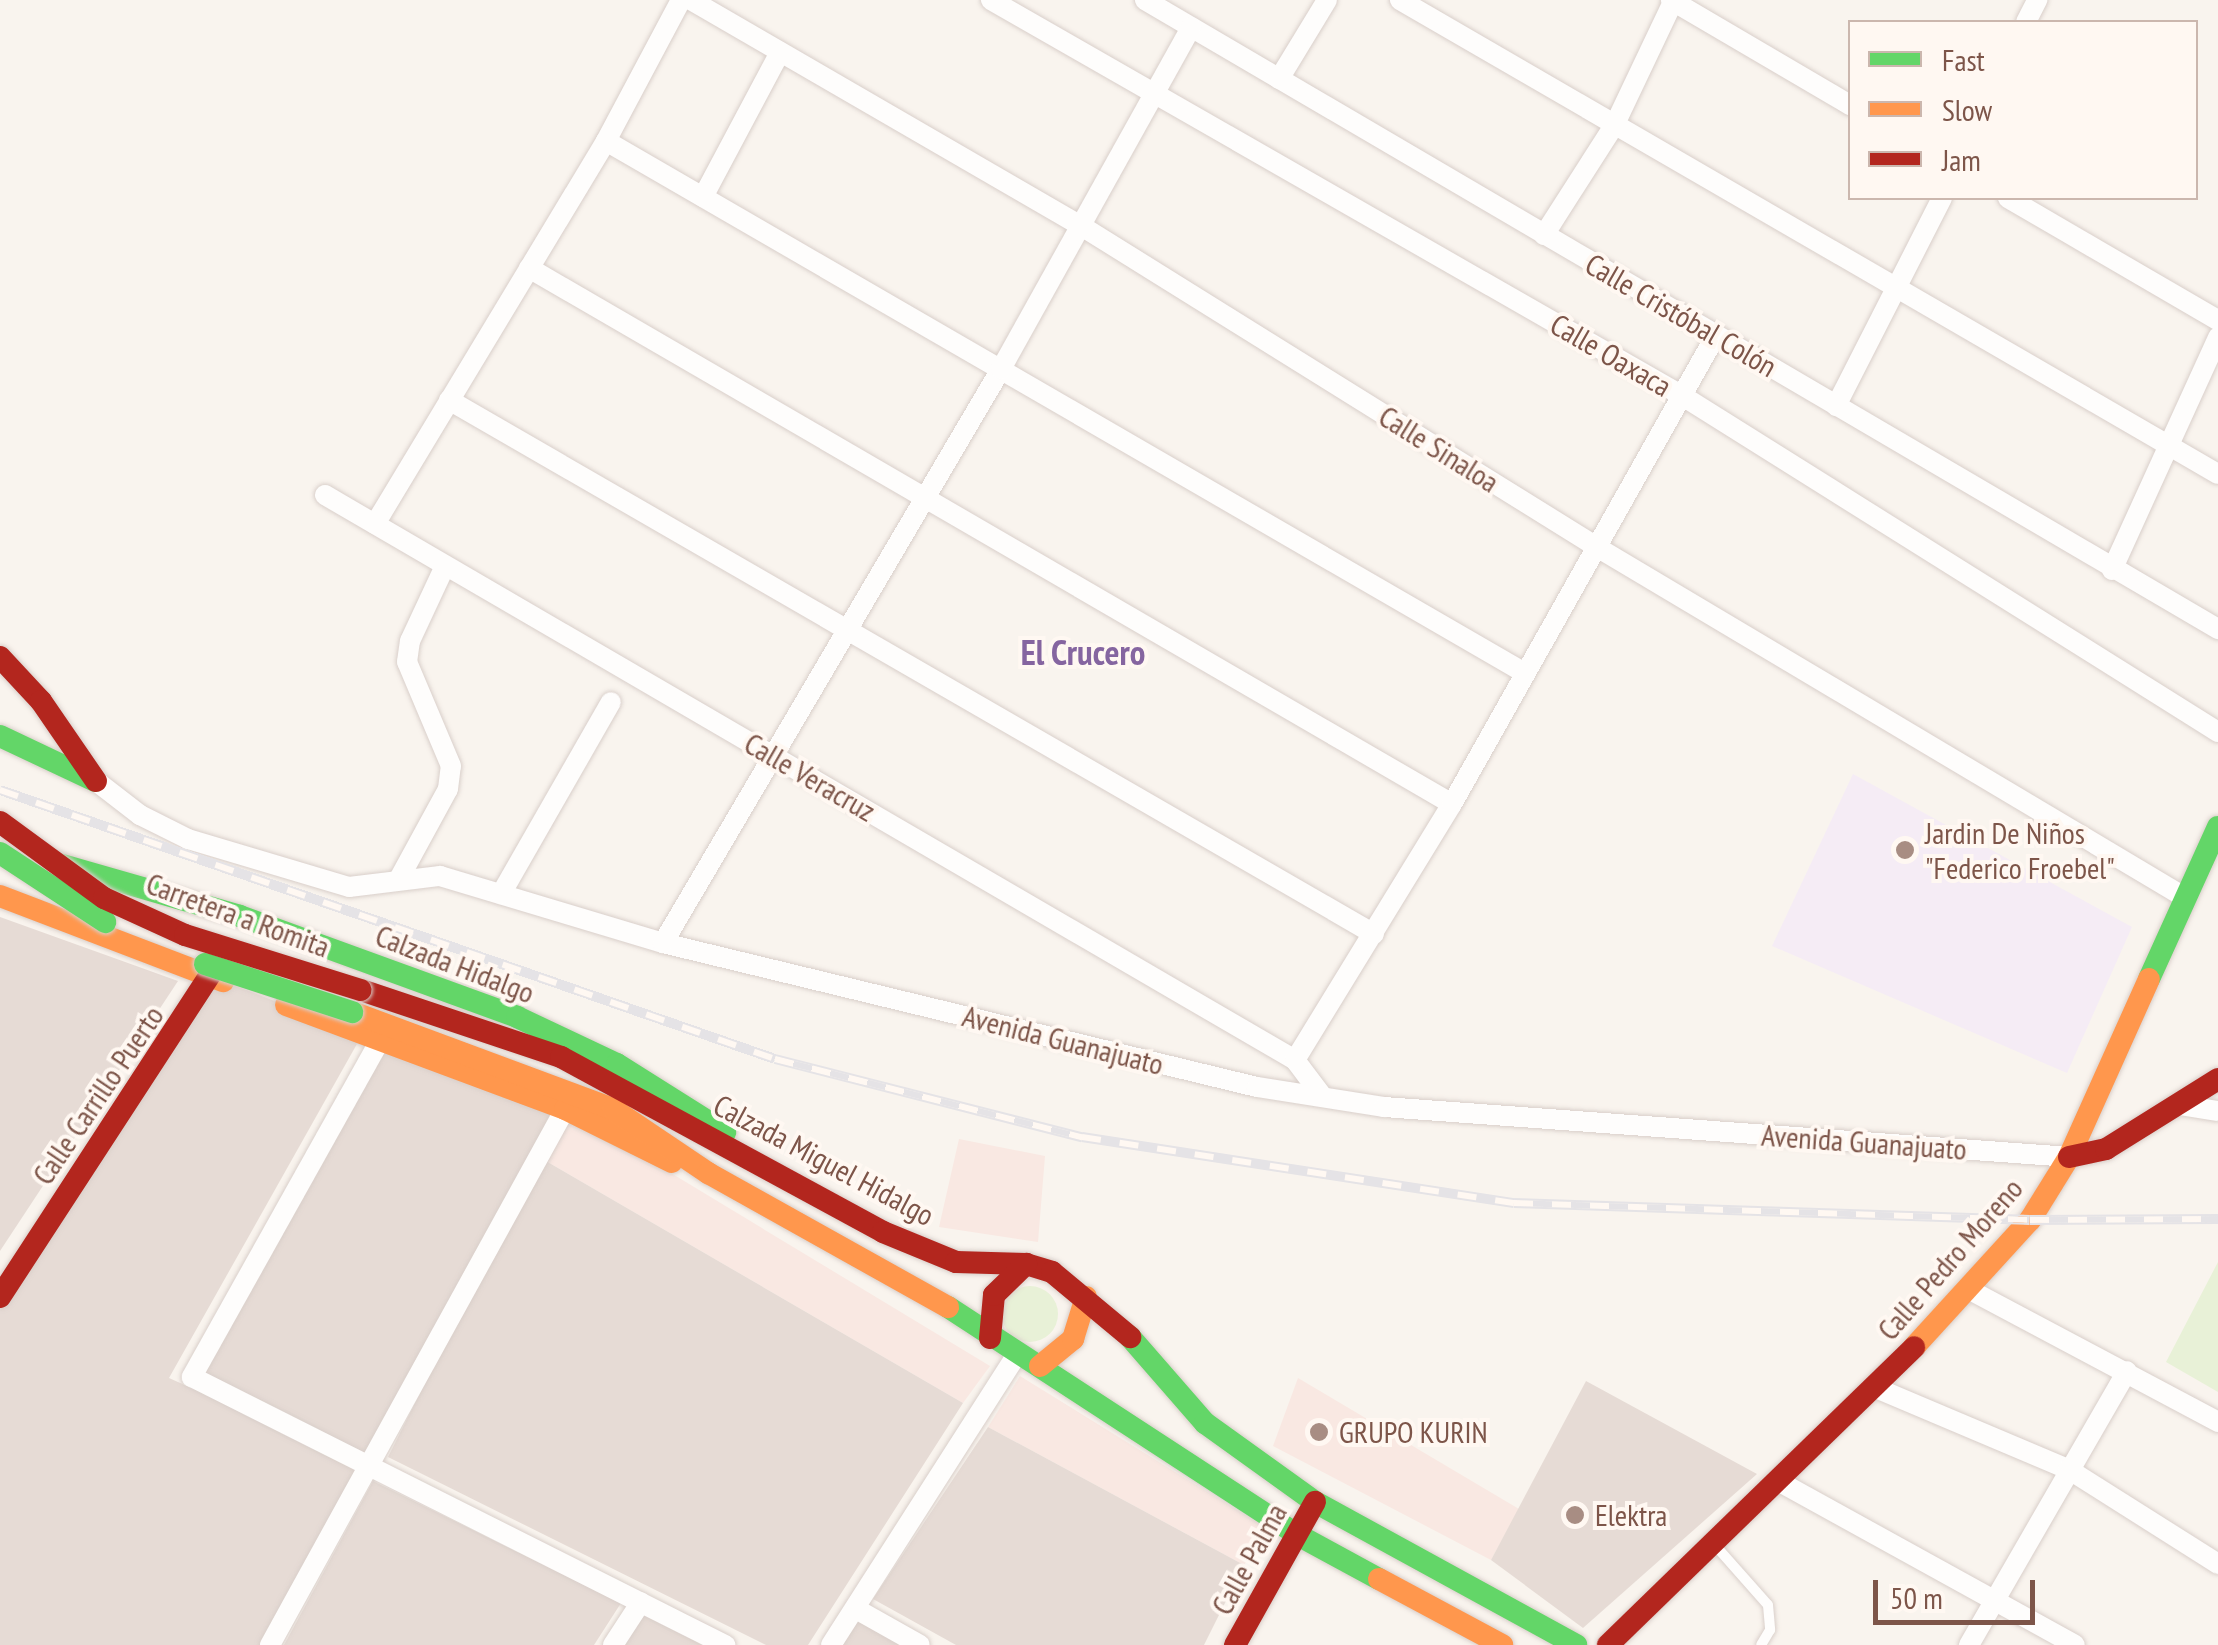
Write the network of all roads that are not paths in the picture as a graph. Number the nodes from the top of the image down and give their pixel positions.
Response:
1 (681, 0) edge
2 (691, 0) edge
3 (991, 0) edge
4 (1144, 0) edge
5 (1327, 0) edge
6 (1400, 0) edge
7 (1673, 1) edge
8 (1191, 27) junction
9 (780, 52) junction
10 (1279, 79) junction
11 (1156, 97) junction
12 (1848, 105) edge
13 (1614, 124) junction
14 (606, 141) junction
15 (703, 197) junction
16 (1941, 200) edge
17 (2011, 200) edge
18 (1082, 226) junction
19 (1544, 235) junction
20 (529, 268) junction
21 (1894, 290) junction
22 (2218, 320) edge
23 (1716, 335) junction
24 (2218, 337) edge
25 (1001, 369) junction
26 (1681, 394) junction
27 (449, 400) junction
28 (1836, 406) junction
29 (2167, 450) junction
30 (2218, 474) edge
31 (325, 495) dead end
32 (924, 499) junction
33 (374, 524) junction
34 (1595, 546) junction
35 (445, 566) junction
36 (2112, 570) junction
37 (849, 629) junction
38 (2218, 629) edge
39 (0, 657) edge
40 (1524, 673) junction
41 (611, 702) dead end
42 (2218, 732) edge
43 (0, 736) edge
44 (772, 754) junction
45 (96, 781) junction
46 (1452, 804) junction
47 (0, 822) edge
48 (2218, 828) edge
49 (0, 852) edge
50 (400, 877) junction
51 (134, 880) junction
52 (501, 894) junction
53 (0, 896) edge
54 (2186, 898) junction
55 (240, 916) junction
56 (104, 932) junction
57 (1374, 934) junction
58 (663, 943) junction
59 (212, 977) junction
60 (362, 990) joint
61 (379, 1042) junction
62 (1295, 1060) junction
63 (2218, 1079) edge
64 (1323, 1097) junction
65 (2180, 1105) junction
66 (566, 1109) junction
67 (2218, 1111) edge
68 (2069, 1157) junction
69 (708, 1174) junction
70 (800, 1184) junction
71 (1026, 1264) junction
72 (1970, 1290) junction
73 (0, 1298) edge
74 (1086, 1298) junction
75 (990, 1338) junction
76 (1016, 1354) junction
77 (1040, 1366) junction
78 (2127, 1371) junction
79 (1876, 1388) junction
80 (2218, 1422) edge
81 (367, 1467) junction
82 (2068, 1469) junction
83 (1778, 1481) junction
84 (1315, 1502) junction
85 (1296, 1534) junction
86 (1713, 1543) junction
87 (2218, 1564) edge
88 (1994, 1600) junction
89 (640, 1602) junction
90 (856, 1609) junction
91 (270, 1645) edge
92 (613, 1645) edge
93 (725, 1645) edge
94 (831, 1645) edge
95 (920, 1645) edge
96 (1235, 1645) edge
97 (1502, 1645) edge
98 (1576, 1645) edge
99 (1608, 1645) edge
100 (1761, 1645) edge
101 (1970, 1645) edge
102 (2074, 1645) edge

1 - 14 street
2 - 9 street, Calle Sinaloa
3 - 11 street, Calle Oaxaca
4 - 8 street, Calle Cristóbal Colón
5 - 10 street
6 - 13 street
7 - 12 street
7 - 13 street
8 - 10 street, Calle Cristóbal Colón
8 - 11 street
9 - 15 street
9 - 18 street, Calle Sinaloa
10 - 19 street, Calle Cristóbal Colón
11 - 18 street
11 - 26 street, Calle Oaxaca
13 - 19 street
13 - 21 street
14 - 15 street
14 - 20 street
15 - 25 street
16 - 21 street
17 - 22 street
18 - 25 street
18 - 34 street, Calle Sinaloa
19 - 23 street, Calle Cristóbal Colón
20 - 27 street
20 - 32 street
21 - 28 street
21 - 29 street
23 - 26 street
23 - 28 street, Calle Cristóbal Colón
24 - 29 street
25 - 32 street
25 - 40 street
26 - 34 street
26 - 42 street, Calle Oaxaca
27 - 33 street
27 - 37 street
28 - 36 street, Calle Cristóbal Colón
29 - 30 street
29 - 36 street
31 - 33 street, Calle Veracruz
32 - 37 street
32 - 46 street
33 - 35 street, Calle Veracruz
34 - 40 street
34 - 54 street, Calle Sinaloa
35 - 44 street, Calle Veracruz
35 - 50 street
36 - 38 street, Calle Cristóbal Colón
37 - 44 street
37 - 57 street
39 - 45 main road
40 - 46 street
41 - 52 street
43 - 45 main road
44 - 58 street
44 - 62 street, Calle Veracruz
45 - 50 street, Avenida Guanajuato
46 - 57 street
47 - 60 main road, Carretera a Romita, bridge
48 - 54 main road, Calle Pedro Moreno
49 - 51 main road, Calzada Hidalgo
49 - 69 main road, Carretera a Romita, bridge
50 - 52 street, Avenida Guanajuato
51 - 55 main road, Calzada Hidalgo
51 - 56 main road
52 - 58 street, Avenida Guanajuato
53 - 56 main road
54 - 68 main road, Calle Pedro Moreno
55 - 59 main road, Calle Carrillo Puerto
55 - 70 main road, Calzada Hidalgo
56 - 59 main road
57 - 62 street
58 - 64 street, Avenida Guanajuato
59 - 61 main road
59 - 73 main road, Calle Carrillo Puerto
60 - 70 main road, Calzada Miguel Hidalgo
61 - 66 main road
61 - 81 street
62 - 64 street
63 - 65 main road
64 - 68 street, Avenida Guanajuato
65 - 67 street
65 - 68 main road
66 - 69 main road
66 - 81 street
68 - 72 main road, Calle Pedro Moreno
69 - 75 main road
70 - 71 main road, Calzada Miguel Hidalgo
71 - 74 main road, Calzada Miguel Hidalgo
71 - 75 main road
72 - 78 street
72 - 79 main road, Calle Pedro Moreno
74 - 77 main road
74 - 84 main road, Calzada Miguel Hidalgo
75 - 76 main road
76 - 77 main road
76 - 90 street
77 - 85 main road
78 - 80 street
78 - 82 street
79 - 82 street
79 - 83 main road, Calle Pedro Moreno
81 - 89 street
81 - 91 street
82 - 87 street
82 - 88 street
83 - 86 main road, Calle Pedro Moreno
83 - 88 street
84 - 85 main road, Calle Palma
84 - 98 main road, Calzada Miguel Hidalgo
85 - 96 main road, Calle Palma
85 - 97 main road
86 - 99 main road, Calle Pedro Moreno
86 - 100 lane
88 - 101 street
88 - 102 street
89 - 92 street
89 - 93 street
90 - 94 street
90 - 95 street

